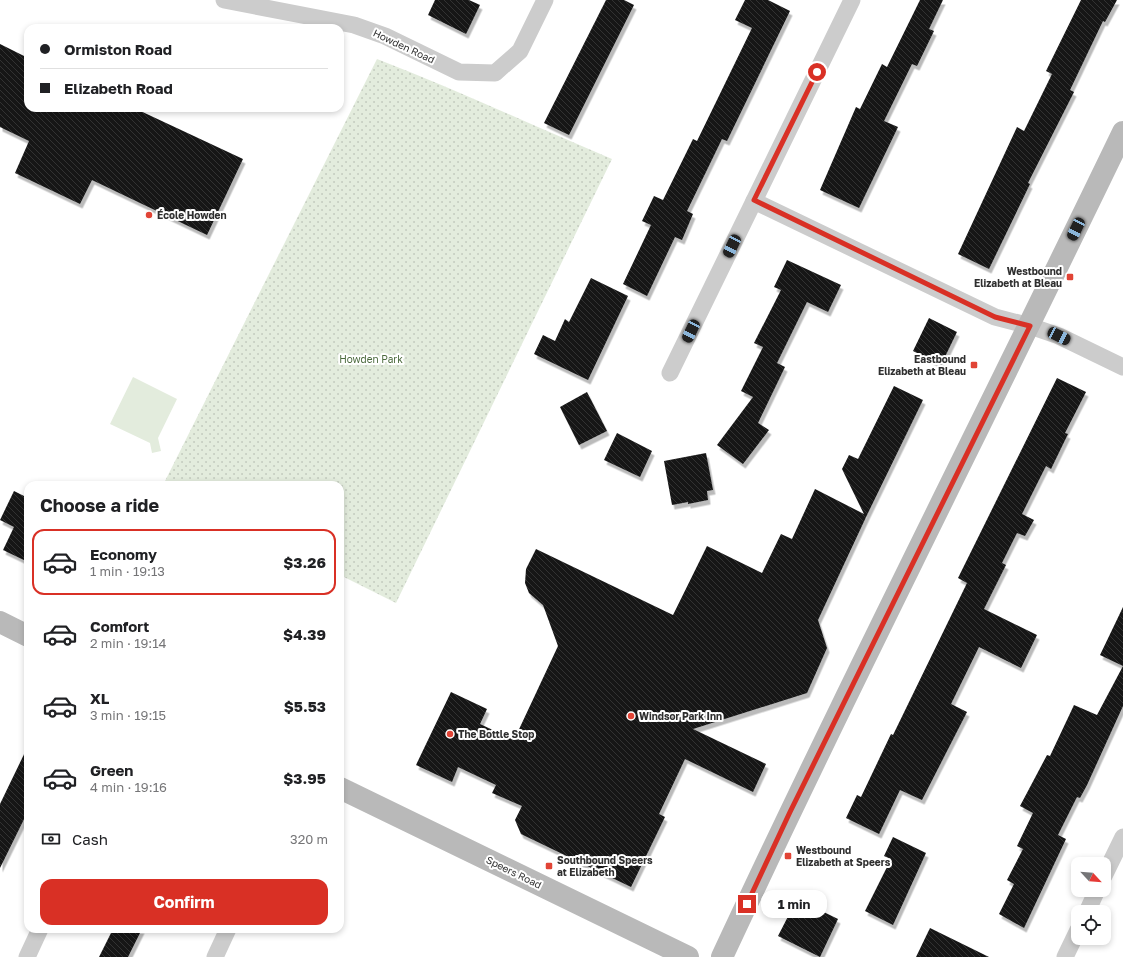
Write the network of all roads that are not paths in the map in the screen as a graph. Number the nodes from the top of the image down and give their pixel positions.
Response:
1 (224, 0) edge
2 (545, 0) edge
3 (852, 0) edge
4 (1123, 132) edge
5 (754, 200) junction
6 (1030, 326) junction
7 (1123, 367) edge
8 (670, 373) dead end
9 (0, 622) edge
10 (24, 634) edge
11 (344, 790) edge
12 (1123, 837) edge
13 (1111, 862) edge
14 (38, 933) edge
15 (226, 933) edge
16 (1071, 945) edge
17 (27, 957) edge
18 (215, 957) edge
19 (688, 957) edge
20 (722, 957) edge
21 (1065, 957) edge

1 - 2 street, Howden Road
3 - 5 street
4 - 6 street
5 - 6 street
5 - 8 street
6 - 7 street
6 - 20 street
9 - 10 street
11 - 19 street, Speers Road
12 - 13 street
14 - 17 street
15 - 18 street
16 - 21 street

